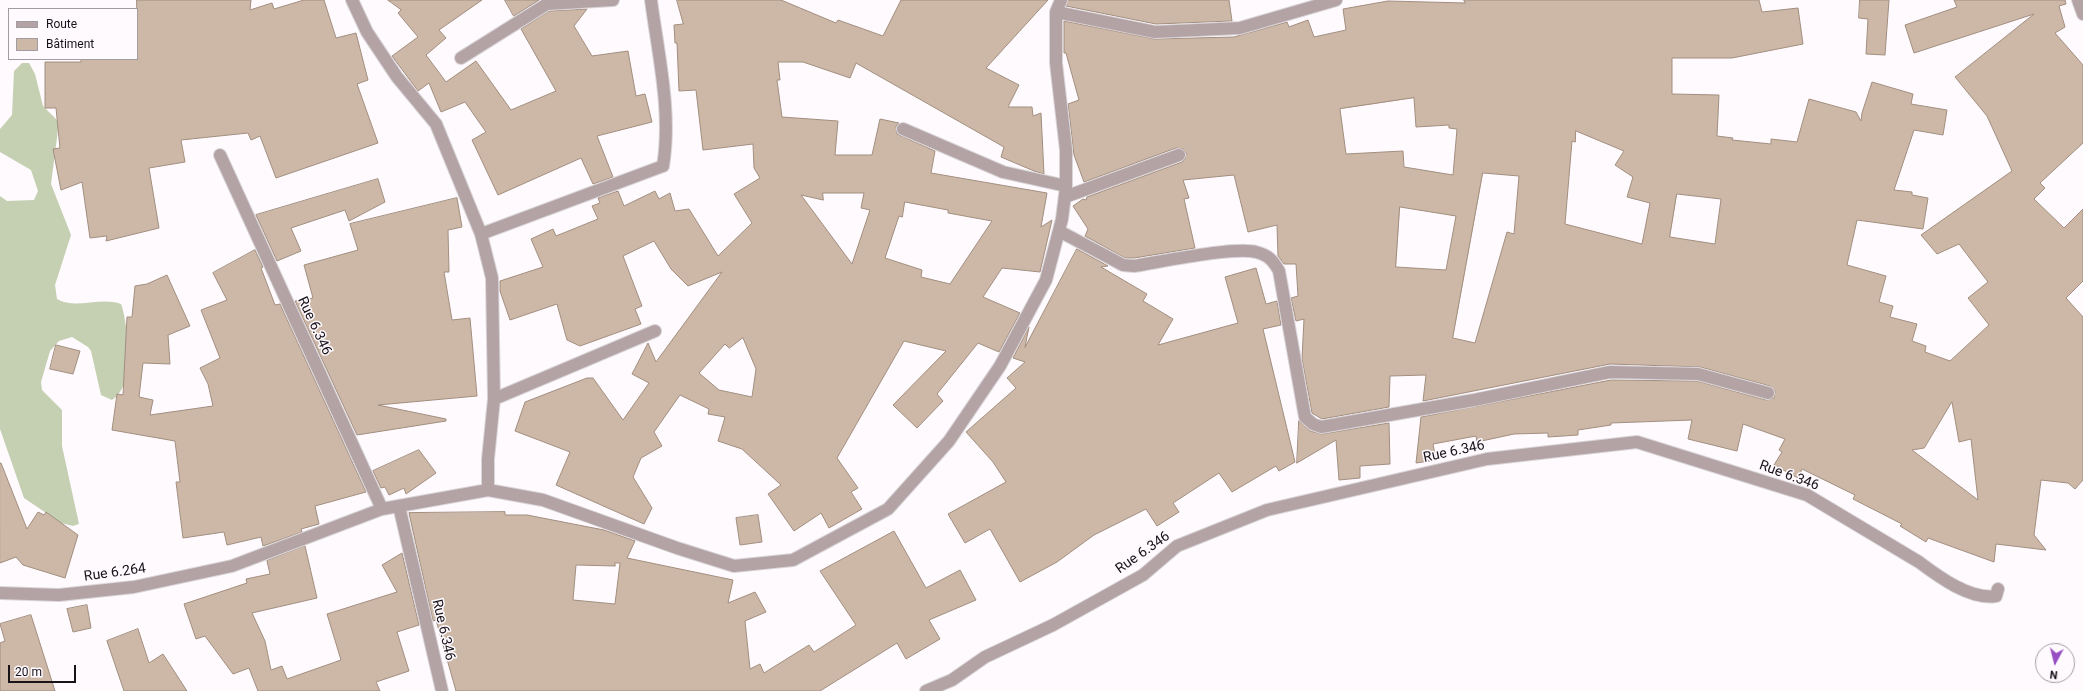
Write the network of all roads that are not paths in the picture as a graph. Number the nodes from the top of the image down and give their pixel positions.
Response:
1 (352, 0) edge
2 (613, 0) edge
3 (651, 0) edge
4 (1061, 0) edge
5 (1336, 0) edge
6 (2078, 0) edge
7 (1056, 12) junction
8 (2083, 14) edge
9 (461, 58) dead end
10 (903, 129) dead end
11 (220, 155) dead end
12 (1179, 155) dead end
13 (1065, 192) junction
14 (1058, 231) junction
15 (481, 234) junction
16 (655, 331) dead end
17 (1768, 393) dead end
18 (494, 399) junction
19 (488, 490) junction
20 (399, 506) junction
21 (382, 509) junction
22 (1998, 589) dead end
23 (0, 594) edge
24 (442, 691) edge
25 (926, 691) edge

1 - 15 street
2 - 9 street
3 - 15 street
4 - 7 street
5 - 7 street
6 - 8 street
7 - 13 street
10 - 13 street
11 - 21 street, Rue 6.346
12 - 13 street
13 - 14 street
14 - 17 street
14 - 19 street
15 - 18 street
16 - 18 street
18 - 19 street
19 - 20 street, Rue 6.264
20 - 21 street, Rue 6.264
20 - 24 street, Rue 6.346
21 - 23 street, Rue 6.264
22 - 25 street, Rue 6.346

